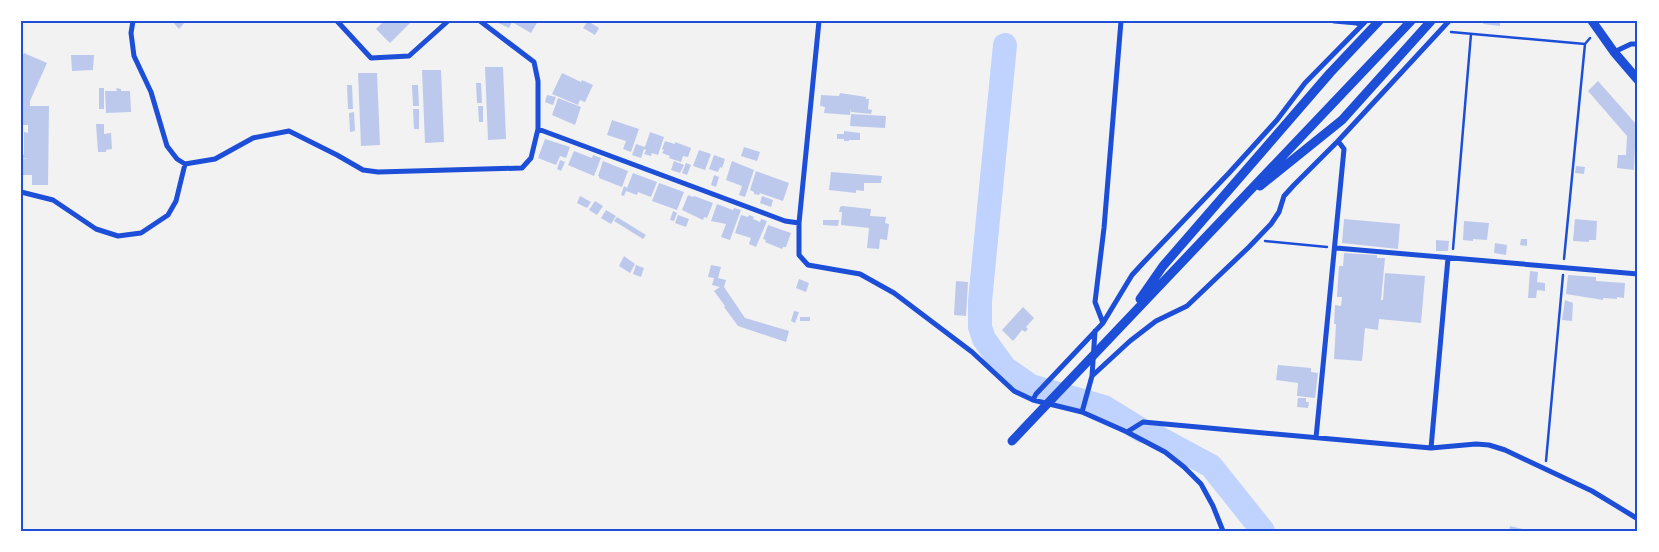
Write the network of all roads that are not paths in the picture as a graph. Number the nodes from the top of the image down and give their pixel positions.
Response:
1 (134, 21) edge
2 (337, 21) edge
3 (448, 21) edge
4 (480, 21) edge
5 (820, 21) edge
6 (1121, 21) edge
7 (1334, 21) edge
8 (1366, 21) edge
9 (1380, 21) edge
10 (1411, 21) edge
11 (1449, 21) edge
12 (1592, 21) edge
13 (1430, 22) edge
14 (1359, 24) edge
15 (1638, 44) edge
16 (1614, 52) junction
17 (1638, 80) edge
18 (538, 129) junction
19 (1338, 141) junction
20 (186, 164) junction
21 (21, 192) edge
22 (1230, 210) junction
23 (799, 223) junction
24 (1336, 248) junction
25 (1450, 258) junction
26 (1638, 274) edge
27 (1103, 323) junction
28 (1123, 324) junction
29 (1095, 331) junction
30 (1092, 376) junction
31 (1033, 400) junction
32 (1083, 409) junction
33 (1129, 431) junction
34 (1015, 438) dead end
35 (1316, 438) junction
36 (1431, 448) junction
37 (1638, 518) edge
38 (1223, 531) edge

1 - 20 street
2 - 3 street
4 - 18 street
5 - 23 street
6 - 27 street
7 - 14 street
8 - 14 street
9 - 28 main road
10 - 22 main road
11 - 19 street
12 - 16 main road
13 - 22 main road
14 - 27 street
15 - 16 street
16 - 17 main road
18 - 20 street
18 - 23 street
19 - 24 street
19 - 30 street
20 - 21 street
22 - 28 main road
23 - 31 street
24 - 25 street
24 - 35 street
25 - 26 street
25 - 36 street
27 - 29 street
28 - 34 main road
29 - 30 street
29 - 31 street
30 - 32 street
31 - 32 street
32 - 33 street
33 - 35 street
33 - 38 street
35 - 36 street
36 - 37 street

